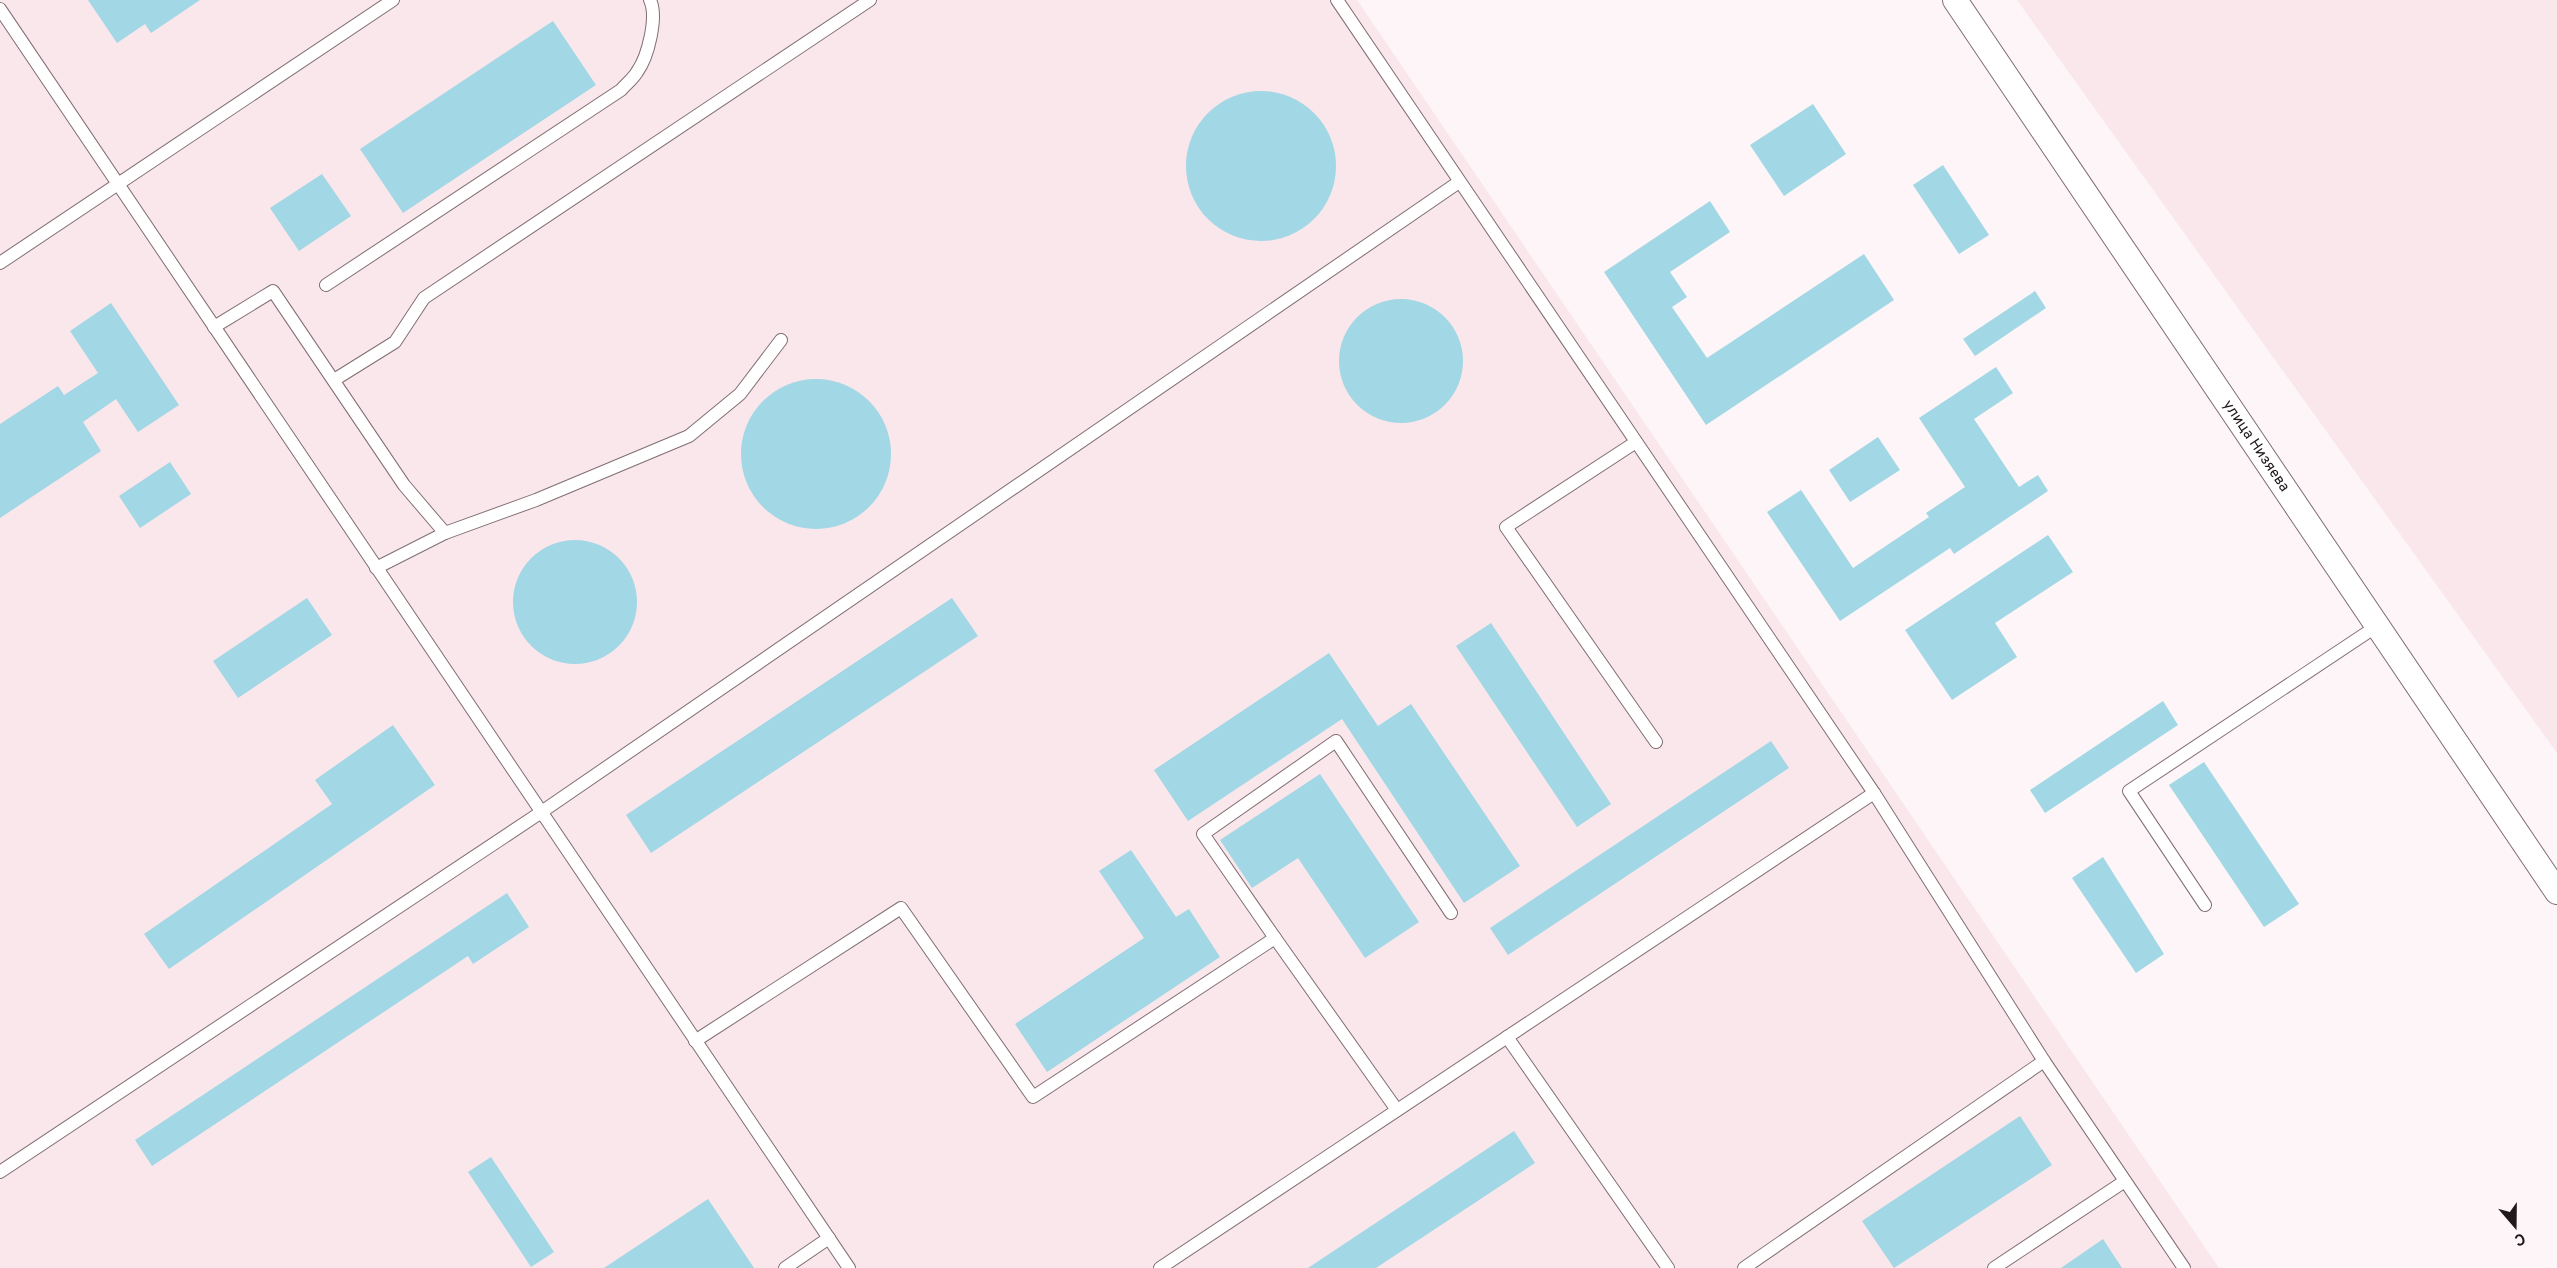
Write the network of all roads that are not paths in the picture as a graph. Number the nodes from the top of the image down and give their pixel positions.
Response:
1 (393, 0) edge
2 (650, 0) edge
3 (870, 0) edge
4 (1337, 0) edge
5 (1955, 0) edge
6 (0, 9) edge
7 (1460, 182) junction
8 (118, 184) junction
9 (0, 263) edge
10 (326, 285) dead end
11 (214, 327) junction
12 (781, 340) dead end
13 (334, 380) junction
14 (1636, 442) junction
15 (446, 533) junction
16 (376, 568) junction
17 (2377, 626) junction
18 (1656, 742) dead end
19 (1874, 793) junction
20 (540, 813) junction
21 (2557, 892) edge
22 (2205, 905) dead end
23 (1451, 913) dead end
24 (1275, 938) junction
25 (1507, 1037) junction
26 (695, 1041) junction
27 (2044, 1061) junction
28 (1397, 1110) junction
29 (0, 1172) edge
30 (2125, 1181) junction
31 (829, 1238) junction
32 (785, 1268) edge
33 (849, 1268) edge
34 (1160, 1268) edge
35 (1668, 1268) edge
36 (1744, 1268) edge
37 (1994, 1268) edge
38 (2184, 1268) edge

1 - 8 lane
2 - 10 lane
3 - 13 lane
4 - 7 lane
5 - 17 street, улица Низяева
6 - 8 lane
7 - 14 lane
7 - 20 lane
8 - 9 lane
8 - 11 lane
11 - 13 lane
11 - 16 lane
12 - 15 lane
13 - 15 lane
14 - 18 lane
14 - 19 lane
15 - 16 lane
16 - 20 lane
17 - 21 street, улица Низяева
17 - 22 lane
19 - 25 lane
19 - 27 lane
20 - 26 lane
20 - 29 lane
23 - 24 lane
24 - 26 lane
24 - 28 lane
25 - 28 lane
25 - 35 lane
26 - 31 lane
27 - 30 lane
27 - 36 lane
28 - 34 lane
30 - 37 lane
30 - 38 lane
31 - 32 lane
31 - 33 lane

